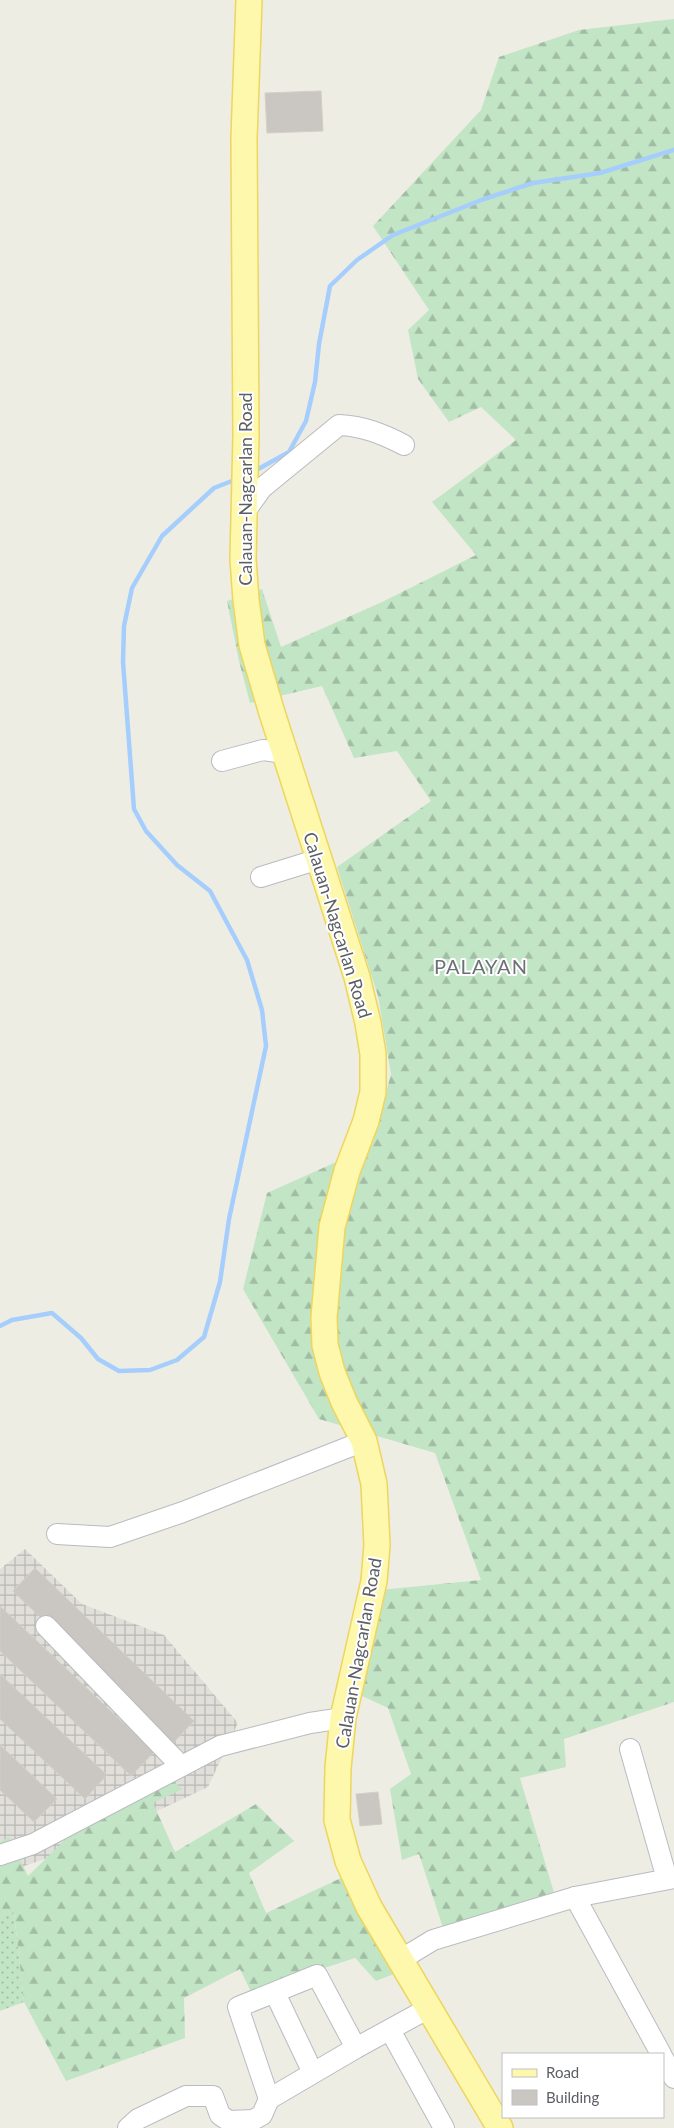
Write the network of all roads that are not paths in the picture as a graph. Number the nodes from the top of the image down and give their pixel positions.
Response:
1 (249, 0) edge
2 (404, 445) dead end
3 (244, 504) junction
4 (284, 753) junction
5 (222, 761) dead end
6 (319, 859) junction
7 (261, 877) dead end
8 (364, 1441) junction
9 (57, 1534) dead end
10 (46, 1626) dead end
11 (344, 1718) junction
12 (630, 1749) dead end
13 (181, 1766) junction
14 (0, 1856) edge
15 (670, 1879) edge
16 (575, 1897) junction
17 (400, 1960) junction
18 (275, 1993) junction
19 (429, 2008) junction
20 (390, 2030) junction
21 (356, 2048) junction
22 (660, 2053) edge
23 (664, 2060) edge
24 (313, 2073) junction
25 (674, 2078) edge
26 (269, 2099) junction
27 (128, 2128) edge
28 (444, 2128) edge
29 (500, 2128) edge

1 - 3 main road, Calauan-Nagcarlan Road
2 - 3 street
3 - 4 main road, Calauan-Nagcarlan Road
4 - 5 street
4 - 6 main road, Calauan-Nagcarlan Road
6 - 7 street
6 - 8 main road, Calauan-Nagcarlan Road
8 - 9 street
8 - 11 main road, Calauan-Nagcarlan Road
10 - 13 street
11 - 13 street
11 - 17 main road, Calauan-Nagcarlan Road
12 - 15 street
13 - 14 street
15 - 16 street
16 - 17 street
16 - 22 street
17 - 19 main road, Calauan-Nagcarlan Road
18 - 21 street
18 - 24 street
18 - 26 street
19 - 20 street
19 - 29 main road, Calauan-Nagcarlan Road
20 - 21 street
20 - 28 street
21 - 24 street
23 - 25 street
24 - 26 street
26 - 27 street

